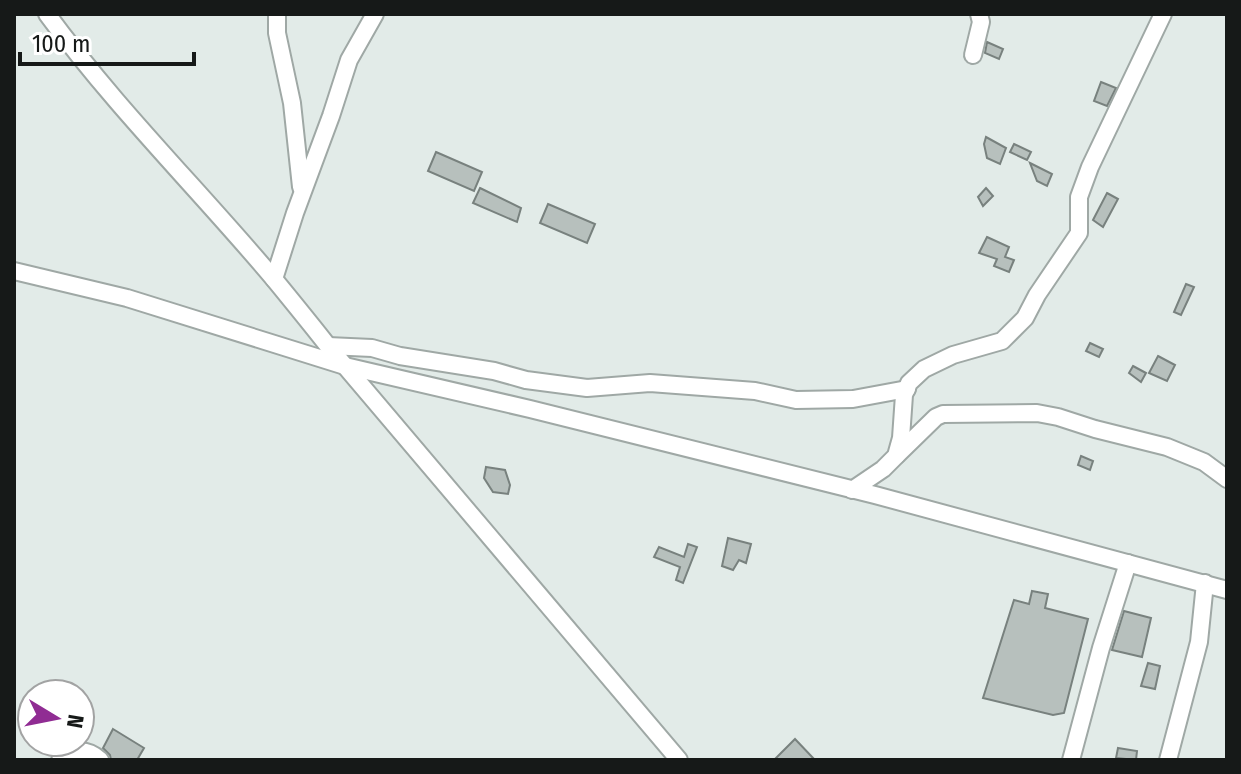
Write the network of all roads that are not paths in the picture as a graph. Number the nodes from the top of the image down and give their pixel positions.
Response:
1 (47, 14) edge
2 (277, 14) edge
3 (375, 14) edge
4 (979, 14) edge
5 (1163, 14) edge
6 (973, 55) dead end
7 (302, 193) junction
8 (14, 271) edge
9 (274, 279) junction
10 (328, 346) junction
11 (345, 366) junction
12 (907, 389) junction
13 (896, 456) junction
14 (1227, 479) edge
15 (852, 490) junction
16 (1128, 563) junction
17 (1205, 583) junction
18 (1227, 590) edge
19 (60, 760) edge
20 (100, 760) edge
21 (679, 760) edge
22 (1071, 760) edge
23 (1168, 760) edge

1 - 9 street
2 - 7 street
3 - 7 street
4 - 6 street
5 - 12 street
7 - 9 street
8 - 11 street
9 - 10 street
10 - 11 street
10 - 12 street
11 - 15 street
11 - 21 street
12 - 13 street
13 - 14 street
13 - 15 street
15 - 16 street
16 - 17 street
16 - 22 street
17 - 18 street
17 - 23 street
19 - 20 street

